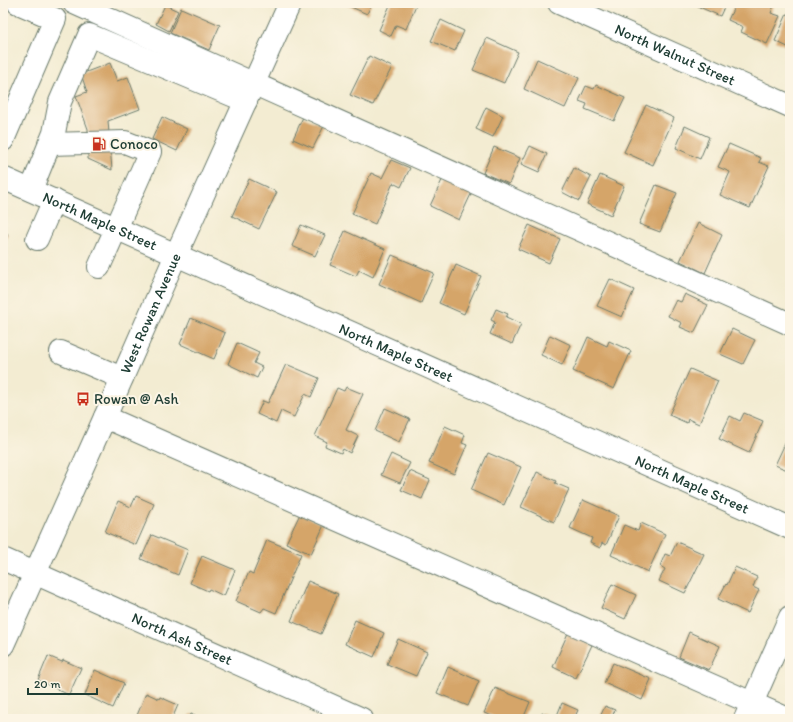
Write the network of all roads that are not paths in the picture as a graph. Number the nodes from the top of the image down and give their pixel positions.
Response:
1 (18, 3) edge
2 (74, 3) edge
3 (290, 3) edge
4 (559, 3) edge
5 (250, 93) junction
6 (790, 106) edge
7 (3, 140) edge
8 (49, 144) junction
9 (3, 178) edge
10 (31, 190) junction
11 (54, 200) junction
12 (116, 228) junction
13 (37, 239) dead end
14 (176, 255) junction
15 (99, 267) dead end
16 (790, 324) edge
17 (61, 352) dead end
18 (122, 378) junction
19 (105, 417) junction
20 (790, 528) edge
21 (3, 559) edge
22 (35, 573) junction
23 (790, 617) edge
24 (3, 645) edge
25 (749, 711) edge
26 (362, 719) edge
27 (788, 719) edge

1 - 7 main road
2 - 5 main road
3 - 5 main road, West Rowan Avenue
4 - 6 main road, North Walnut Street
5 - 8 main road
5 - 14 main road, West Rowan Avenue
5 - 16 main road
8 - 10 main road
8 - 12 main road
9 - 10 main road, North Maple Street
10 - 11 main road, North Maple Street
11 - 12 main road, North Maple Street
11 - 13 main road
12 - 14 main road, North Maple Street
12 - 15 main road
14 - 18 main road, West Rowan Avenue
14 - 20 main road, North Maple Street
17 - 18 main road
18 - 19 main road, West Rowan Avenue
19 - 22 main road, West Rowan Avenue
19 - 25 main road
21 - 22 main road, North Ash Street
22 - 24 main road, West Rowan Avenue
22 - 26 main road, North Ash Street
23 - 25 main road
25 - 27 main road

